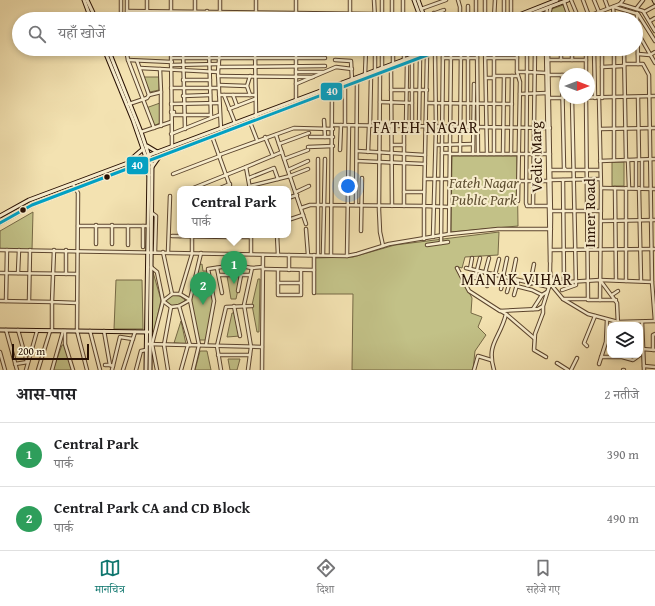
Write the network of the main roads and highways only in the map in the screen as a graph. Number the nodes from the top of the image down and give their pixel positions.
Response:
1 (84, 0) edge
2 (87, 0) edge
3 (414, 0) edge
4 (418, 0) edge
5 (556, 0) edge
6 (570, 0) edge
7 (88, 12) edge
8 (93, 12) edge
9 (421, 12) edge
10 (422, 12) edge
11 (527, 12) edge
12 (536, 12) edge
13 (107, 56) edge
14 (110, 56) edge
15 (420, 56) edge
16 (425, 56) edge
17 (406, 62) junction
18 (257, 117) junction
19 (146, 145) junction
20 (143, 149) junction
21 (160, 154) junction
22 (148, 156) junction
23 (149, 160) junction
24 (127, 164) junction
25 (135, 166) junction
26 (152, 167) junction
27 (113, 169) junction
28 (116, 173) junction
29 (149, 175) junction
30 (0, 216) edge
31 (0, 223) edge
32 (151, 252) junction
33 (0, 330) edge
34 (148, 332) junction
35 (150, 344) junction
36 (146, 370) edge
37 (150, 370) edge

1 - 7 main road
2 - 8 main road
3 - 9 main road
4 - 10 main road
5 - 11 main road
6 - 12 main road
13 - 20 main road
14 - 19 main road
15 - 17 main road
16 - 17 main road
17 - 18 main road
17 - 18 main road
18 - 21 main road
18 - 21 main road
19 - 21 main road
19 - 22 main road
20 - 22 main road
20 - 24 main road
21 - 22 main road
21 - 23 main road
21 - 26 main road
22 - 23 main road
22 - 24 main road
23 - 25 main road
23 - 26 main road
23 - 29 main road
24 - 27 main road
25 - 28 main road
25 - 29 main road
26 - 32 main road
27 - 28 main road
27 - 30 main road
28 - 31 main road
29 - 32 main road
32 - 34 main road
32 - 34 main road
33 - 34 main road
34 - 35 main road
35 - 36 main road
35 - 37 main road

